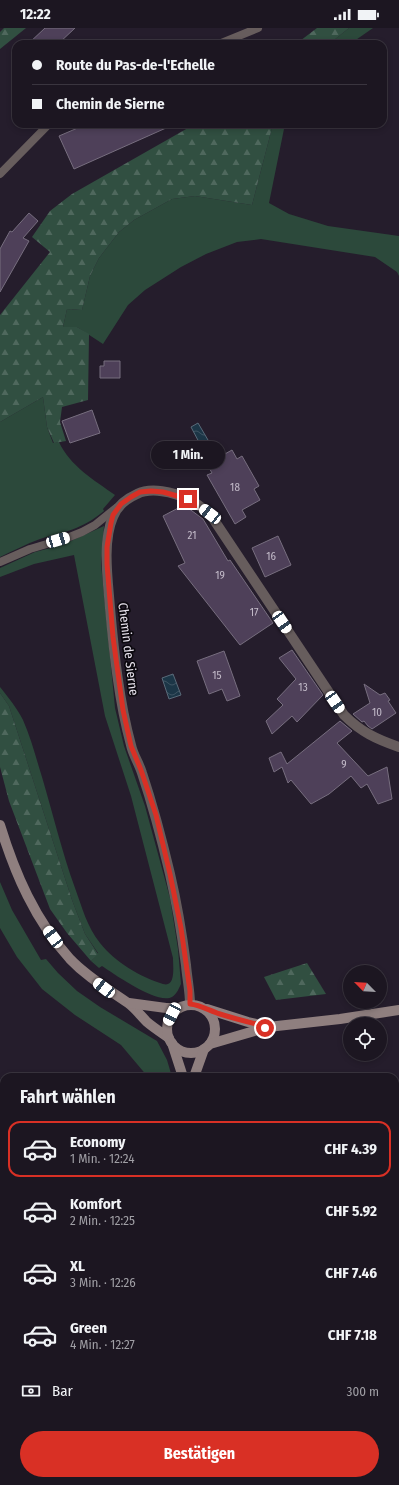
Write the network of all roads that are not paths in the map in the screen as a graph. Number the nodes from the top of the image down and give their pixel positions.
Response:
1 (258, 28) edge
2 (229, 40) edge
3 (45, 128) edge
4 (0, 174) edge
5 (121, 504) junction
6 (0, 562) edge
7 (399, 746) edge
8 (0, 826) edge
9 (129, 1003) junction
10 (190, 1004) junction
11 (178, 1008) junction
12 (205, 1008) junction
13 (399, 1010) edge
14 (268, 1027) junction
15 (171, 1041) junction
16 (207, 1047) junction
17 (182, 1073) edge
18 (196, 1073) edge

1 - 2 lane
3 - 4 lane
5 - 6 lane
5 - 7 street, Chemin de Sierne
5 - 10 street, Chemin de Sierne
8 - 9 main road
9 - 11 main road
9 - 15 main road
10 - 11 main road
10 - 12 main road
11 - 15 main road
12 - 14 main road
12 - 16 main road
13 - 14 main road
14 - 16 main road
15 - 16 main road
15 - 17 main road
16 - 18 main road

